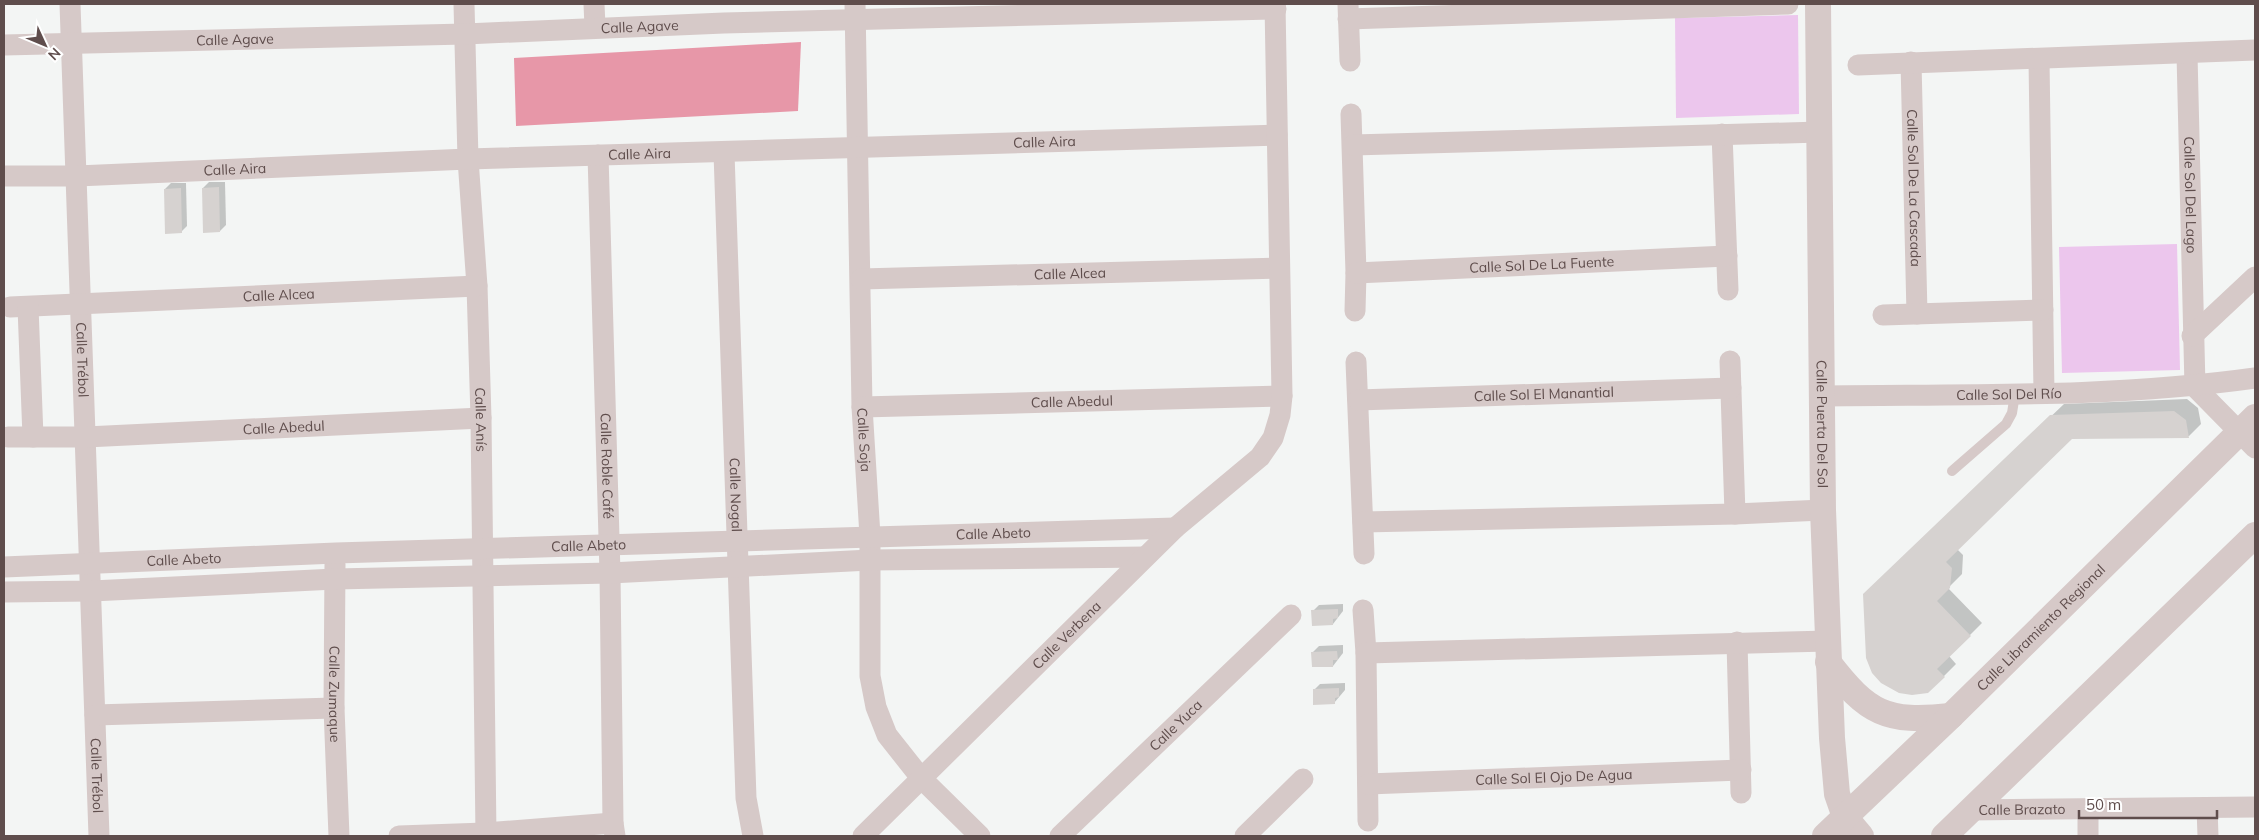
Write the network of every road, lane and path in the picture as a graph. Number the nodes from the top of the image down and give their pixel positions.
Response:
1 (70, 4) edge
2 (464, 4) edge
3 (594, 4) edge
4 (1788, 4) edge
5 (1818, 4) edge
6 (1721, 5) edge
7 (1276, 6) edge
8 (1348, 11) edge
9 (855, 12) edge
10 (723, 13) edge
11 (594, 28) junction
12 (466, 34) junction
13 (72, 44) junction
14 (4, 45) edge
15 (2255, 50) edge
16 (2188, 54) junction
17 (2038, 60) junction
18 (1350, 61) dead end
19 (1911, 62) junction
20 (1858, 65) dead end
21 (1351, 114) dead end
22 (1820, 132) junction
23 (1722, 134) junction
24 (1277, 135) junction
25 (1353, 145) junction
26 (858, 147) junction
27 (724, 153) junction
28 (598, 155) junction
29 (468, 159) junction
30 (4, 176) edge
31 (77, 176) junction
32 (1727, 256) junction
33 (1279, 268) junction
34 (1356, 273) junction
35 (2255, 277) edge
36 (861, 279) junction
37 (477, 286) junction
38 (1728, 290) dead end
39 (80, 305) junction
40 (2043, 310) junction
41 (1355, 311) dead end
42 (1917, 314) junction
43 (1883, 315) dead end
44 (2192, 336) junction
45 (1730, 361) dead end
46 (1356, 362) dead end
47 (2255, 378) edge
48 (2194, 387) junction
49 (1731, 388) junction
50 (2044, 393) junction
51 (2015, 394) junction
52 (1282, 396) junction
53 (1821, 396) junction
54 (1358, 400) junction
55 (862, 407) junction
56 (481, 418) junction
57 (2250, 433) edge
58 (8, 437) dead end
59 (33, 437) junction
60 (86, 437) junction
61 (1952, 471) dead end
62 (1823, 510) junction
63 (1735, 514) junction
64 (1363, 522) junction
65 (1175, 528) junction
66 (2255, 535) edge
67 (870, 536) junction
68 (737, 541) junction
69 (610, 546) junction
70 (483, 549) junction
71 (336, 553) junction
72 (1364, 554) dead end
73 (1145, 557) junction
74 (870, 560) junction
75 (91, 565) junction
76 (4, 567) edge
77 (738, 567) junction
78 (610, 573) junction
79 (484, 576) junction
80 (335, 579) junction
81 (92, 591) junction
82 (4, 592) edge
83 (1363, 610) dead end
84 (1291, 615) dead end
85 (1737, 642) junction
86 (1828, 652) junction
87 (1366, 653) junction
88 (334, 708) junction
89 (96, 715) junction
90 (1951, 716) junction
91 (1741, 770) junction
92 (921, 778) junction
93 (1303, 779) dead end
94 (1368, 784) junction
95 (1741, 792) dead end
96 (2255, 807) edge
97 (2207, 808) junction
98 (1970, 810) junction
99 (2088, 810) junction
100 (1368, 821) dead end
101 (1853, 826) edge
102 (614, 830) edge
103 (486, 834) edge
104 (99, 836) edge
105 (339, 836) edge
106 (399, 836) edge
107 (753, 836) edge
108 (863, 836) edge
109 (980, 836) edge
110 (1060, 836) edge
111 (1245, 836) edge
112 (1824, 836) edge
113 (1944, 836) edge
114 (2088, 836) edge
115 (2208, 836) edge

1 - 13 street, Calle Trébol
2 - 12 street, Calle Anís
3 - 11 street
4 - 6 street
5 - 22 street, Calle Puerta Del Sol
6 - 8 street
7 - 9 street, Calle Agave
7 - 24 street, Calle Verbena
8 - 18 street
9 - 10 street, Calle Agave
9 - 26 street, Calle Soja
10 - 11 street, Calle Agave
11 - 12 street, Calle Agave
12 - 13 street, Calle Agave
12 - 29 street, Calle Anís
13 - 14 street, Calle Agave
13 - 31 street, Calle Trébol
15 - 16 street
16 - 17 street
16 - 44 street, Calle Sol Del Lago
17 - 19 street
17 - 40 street
19 - 20 street
19 - 42 street, Calle Sol De La Cascada
21 - 25 street
22 - 23 street
22 - 53 street, Calle Puerta Del Sol
23 - 25 street
23 - 32 street
24 - 26 street, Calle Aira
24 - 33 street, Calle Verbena
25 - 34 street
26 - 27 street, Calle Aira
26 - 36 street, Calle Soja
27 - 28 street, Calle Aira
27 - 68 street, Calle Nogal
28 - 29 street, Calle Aira
28 - 69 street, Calle Roble Café
29 - 31 street, Calle Aira
29 - 37 street, Calle Anís
30 - 31 street, Calle Aira
31 - 39 street, Calle Trébol
32 - 34 street, Calle Sol De La Fuente
32 - 38 street
33 - 36 street, Calle Alcea
33 - 52 street, Calle Verbena
34 - 41 street
35 - 44 street
36 - 55 street, Calle Soja
37 - 39 street, Calle Alcea
37 - 56 street, Calle Anís
39 - 59 street, Calle Alcea
39 - 60 street, Calle Trébol
40 - 42 street
40 - 50 street
42 - 43 street
44 - 48 street, Calle Sol Del Lago
45 - 49 street
46 - 54 street
47 - 48 street, Calle Sol Del Río
48 - 50 street, Calle Sol Del Río
48 - 57 street
49 - 54 street, Calle Sol El Manantial
49 - 63 street
50 - 51 street, Calle Sol Del Río
51 - 53 street, Calle Sol Del Río
51 - 61 lane
52 - 55 street, Calle Abedul
52 - 65 street, Calle Verbena
53 - 62 street, Calle Puerta Del Sol
54 - 64 street
55 - 67 street, Calle Soja
56 - 60 street, Calle Abedul
56 - 70 street, Calle Anís
57 - 90 street, Calle Libramiento Regional
58 - 59 street, Calle Abedul
59 - 60 street, Calle Abedul
60 - 75 street, Calle Trébol
62 - 63 street
62 - 86 street, Calle Puerta Del Sol
63 - 64 street
64 - 72 street
65 - 67 street, Calle Abeto
65 - 73 street, Calle Verbena
66 - 98 street
67 - 68 street, Calle Abeto
67 - 74 street, Calle Soja
68 - 69 street, Calle Abeto
68 - 77 street, Calle Nogal
69 - 70 street, Calle Abeto
69 - 78 street, Calle Roble Café
70 - 71 street, Calle Abeto
70 - 79 street, Calle Anís
71 - 75 street, Calle Abeto
71 - 80 street, Calle Zumaque
73 - 74 street, Calle Abeto
73 - 92 street, Calle Verbena
74 - 77 street, Calle Abeto
74 - 92 street, Calle Soja
75 - 76 street, Calle Abeto
75 - 81 street, Calle Trébol
77 - 78 street, Calle Abeto
77 - 107 street, Calle Nogal
78 - 79 street, Calle Abeto
78 - 102 street, Calle Roble Café
79 - 80 street, Calle Abeto
79 - 103 street, Calle Anís
80 - 81 street, Calle Abeto
80 - 88 street, Calle Zumaque
81 - 82 street, Calle Abeto
81 - 89 street, Calle Trébol
83 - 87 street
84 - 110 street, Calle Yuca
85 - 86 street
85 - 87 street
85 - 91 street
86 - 90 street
86 - 101 street, Calle Puerta Del Sol
87 - 94 street
88 - 89 street
88 - 105 street, Calle Zumaque
89 - 104 street, Calle Trébol
90 - 101 street, Calle Libramiento Regional
91 - 94 street, Calle Sol El Ojo De Agua
91 - 95 street
92 - 108 street, Calle Verbena
92 - 109 street, Calle Soja
93 - 111 street
94 - 100 street
96 - 97 street, Calle Brazato
97 - 99 street, Calle Brazato
97 - 115 street
98 - 99 street, Calle Brazato
98 - 113 street
99 - 114 street
101 - 112 street, Calle Libramiento Regional
102 - 103 street
103 - 106 street

